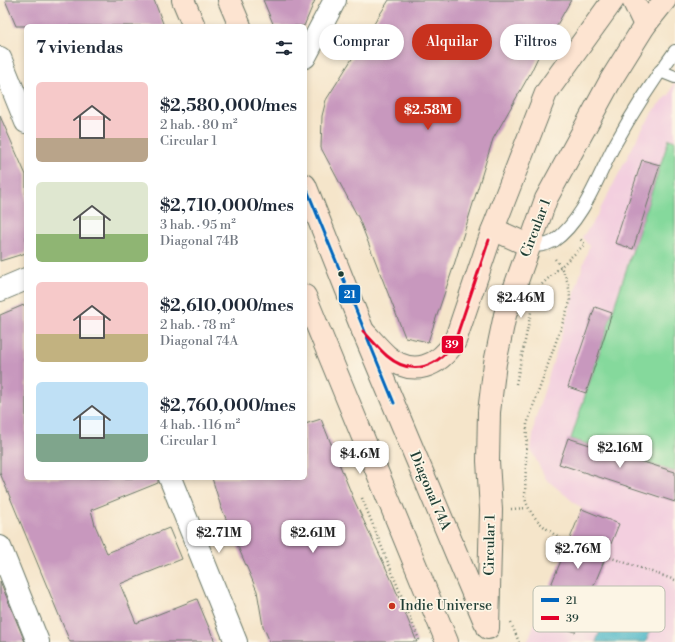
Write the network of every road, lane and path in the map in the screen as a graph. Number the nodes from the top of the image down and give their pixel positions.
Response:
1 (183, 0) edge
2 (229, 0) edge
3 (336, 0) edge
4 (613, 0) edge
5 (633, 0) edge
6 (665, 0) edge
7 (193, 24) edge
8 (239, 24) edge
9 (645, 25) junction
10 (675, 51) edge
11 (307, 53) edge
12 (0, 58) edge
13 (660, 71) junction
14 (675, 77) edge
15 (24, 117) edge
16 (307, 190) edge
17 (493, 228) junction
18 (582, 233) dead end
19 (578, 237) dead end
20 (585, 244) dead end
21 (528, 245) junction
22 (558, 254) dead end
23 (560, 266) junction
24 (24, 280) edge
25 (0, 290) edge
26 (535, 291) dead end
27 (307, 301) edge
28 (532, 306) dead end
29 (364, 331) junction
30 (515, 392) dead end
31 (171, 480) edge
32 (568, 544) dead end
33 (0, 547) edge
34 (606, 556) dead end
35 (675, 580) edge
36 (490, 635) edge
37 (38, 642) edge
38 (236, 642) edge
39 (447, 642) edge

1 - 7 street
2 - 8 street
3 - 11 street
4 - 17 street
5 - 9 street
6 - 9 street, Circular 1
9 - 21 street, Circular 1
10 - 13 lane
12 - 15 street
13 - 14 lane
13 - 21 lane
16 - 29 street, Diagonal 74A
17 - 21 street
17 - 29 street
18 - 19 path
20 - 23 path
21 - 36 street, Circular 1
22 - 23 path
23 - 26 path
23 - 32 path
24 - 25 street
27 - 39 street
28 - 30 path
29 - 36 street, Diagonal 74A
31 - 38 street
33 - 37 street
34 - 35 path

